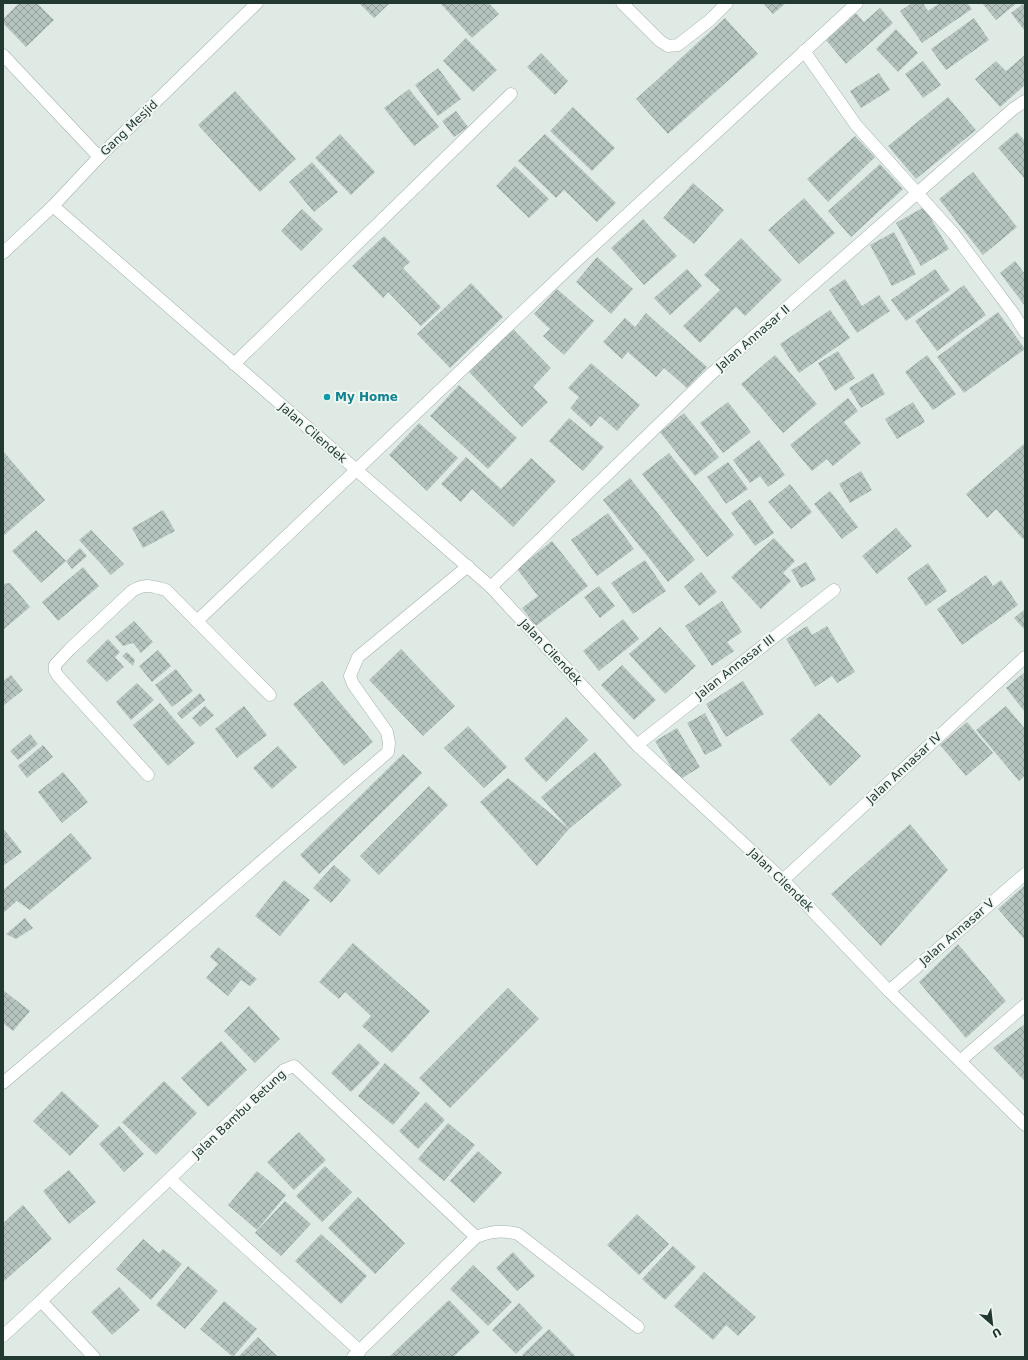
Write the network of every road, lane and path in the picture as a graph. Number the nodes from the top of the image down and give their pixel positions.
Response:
1 (257, 3) edge
2 (622, 3) edge
3 (727, 3) edge
4 (857, 3) edge
5 (804, 51) junction
6 (3, 55) edge
7 (511, 94) dead end
8 (1025, 101) edge
9 (99, 157) junction
10 (918, 192) junction
11 (53, 206) junction
12 (3, 253) edge
13 (1025, 332) edge
14 (234, 364) junction
15 (356, 470) junction
16 (468, 566) junction
17 (491, 587) junction
18 (834, 590) dead end
19 (198, 621) junction
20 (1025, 657) edge
21 (270, 695) dead end
22 (637, 745) junction
23 (148, 774) dead end
24 (1025, 874) edge
25 (783, 880) junction
26 (889, 991) junction
27 (1025, 1005) edge
28 (960, 1061) junction
29 (3, 1083) edge
30 (1025, 1125) edge
31 (170, 1179) junction
32 (476, 1237) junction
33 (41, 1301) junction
34 (638, 1327) dead end
35 (3, 1336) edge
36 (357, 1354) edge
37 (94, 1357) edge

1 - 9 street, Gang Mesjid
2 - 3 street
4 - 5 street
5 - 10 street
5 - 15 street
6 - 9 street
7 - 14 street
8 - 10 street, Jalan Annasar II
9 - 11 street, Gang Mesjid
10 - 13 street
10 - 17 street, Jalan Annasar II
11 - 12 street, Gang Mesjid
11 - 14 street, Jalan Cilendek
14 - 15 street, Jalan Cilendek
15 - 16 street, Jalan Cilendek
15 - 19 street
16 - 17 street, Jalan Cilendek
16 - 29 street
17 - 22 street, Jalan Cilendek
18 - 22 street, Jalan Annasar III
19 - 21 street
19 - 23 street
20 - 25 street, Jalan Annasar IV
22 - 25 street, Jalan Cilendek
24 - 26 street, Jalan Annasar V
25 - 26 street, Jalan Cilendek
26 - 28 street, Jalan Cilendek
27 - 28 street
28 - 30 street, Jalan Cilendek
31 - 32 street, Jalan Bambu Betung
31 - 33 street, Jalan Bambu Betung
31 - 36 street
32 - 34 street
32 - 36 street
33 - 35 street, Jalan Bambu Betung
33 - 37 street

